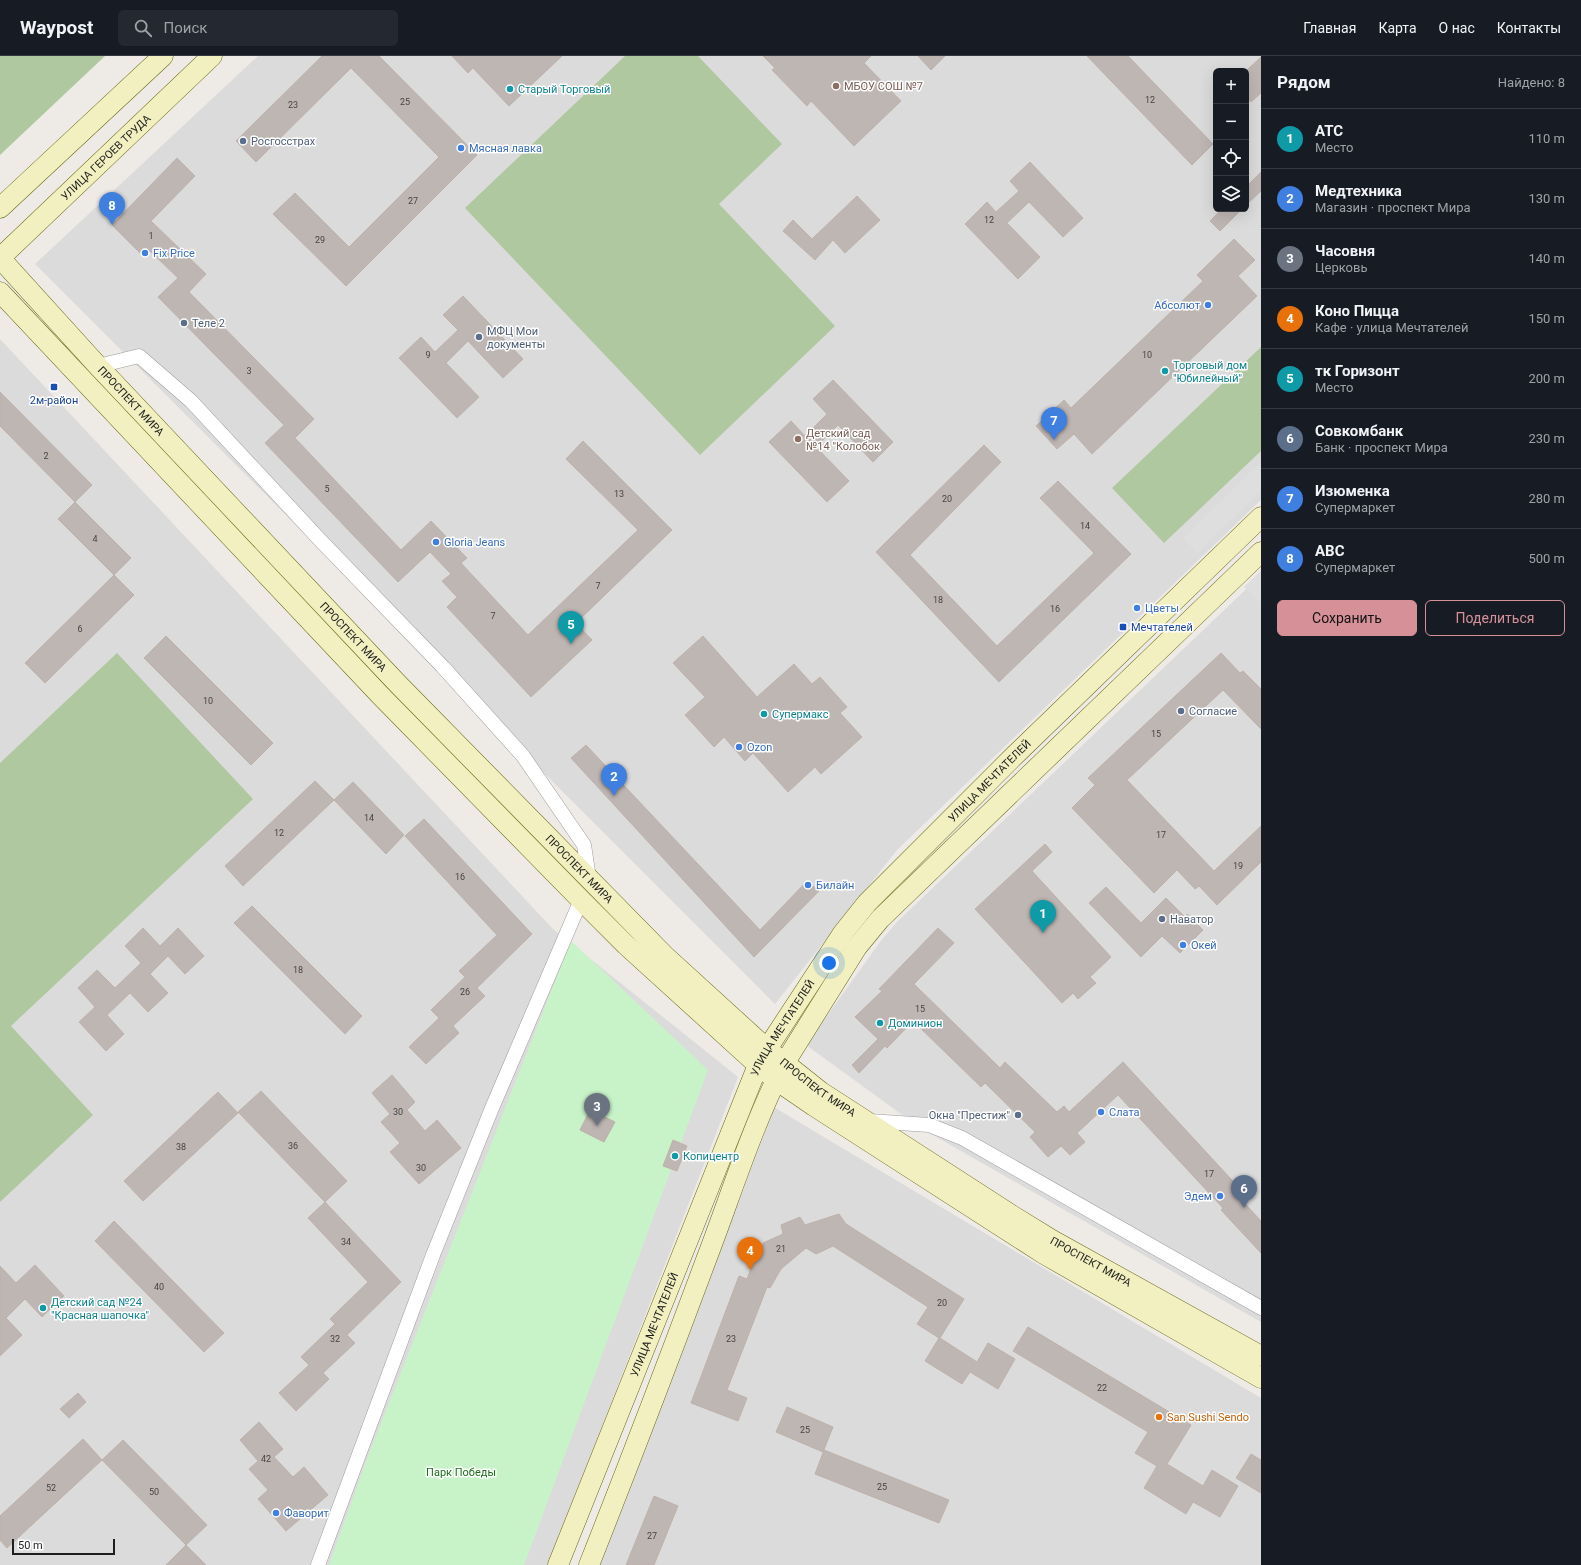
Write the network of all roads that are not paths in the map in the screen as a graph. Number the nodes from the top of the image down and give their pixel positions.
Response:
1 (163, 56) edge
2 (212, 56) edge
3 (0, 208) edge
4 (0, 258) edge
5 (0, 292) edge
6 (98, 366) junction
7 (1261, 517) edge
8 (1261, 552) edge
9 (589, 878) junction
10 (580, 900) junction
11 (763, 1057) junction
12 (780, 1072) junction
13 (866, 1121) junction
14 (1261, 1308) edge
15 (1261, 1356) edge
16 (1261, 1378) edge
17 (318, 1565) edge
18 (558, 1565) edge
19 (589, 1565) edge

1 - 3 street
2 - 4 street, УЛИЦА ГЕРОЕВ ТРУДА
4 - 6 street, ПРОСПЕКТ МИРА
5 - 10 street, ПРОСПЕКТ МИРА
6 - 9 street, ПРОСПЕКТ МИРА
6 - 9 street
7 - 11 street, УЛИЦА МЕЧТАТЕЛЕЙ
8 - 12 street, УЛИЦА МЕЧТАТЕЛЕЙ
9 - 11 street, ПРОСПЕКТ МИРА
10 - 11 street, ПРОСПЕКТ МИРА
10 - 17 street
11 - 12 street, ПРОСПЕКТ МИРА
11 - 18 street, УЛИЦА МЕЧТАТЕЛЕЙ
12 - 13 street, ПРОСПЕКТ МИРА
12 - 16 street, ПРОСПЕКТ МИРА
12 - 19 street, УЛИЦА МЕЧТАТЕЛЕЙ
13 - 14 street
13 - 15 street, ПРОСПЕКТ МИРА

